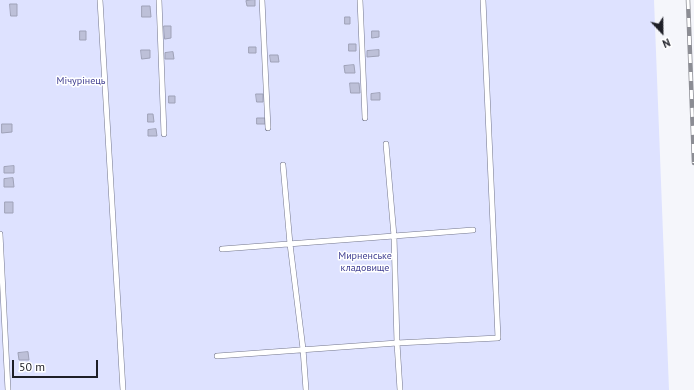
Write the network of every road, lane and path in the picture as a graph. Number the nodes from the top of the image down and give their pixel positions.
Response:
1 (100, 0) edge
2 (159, 0) edge
3 (262, 0) edge
4 (360, 0) edge
5 (483, 0) edge
6 (365, 118) dead end
7 (268, 128) dead end
8 (164, 134) dead end
9 (386, 144) dead end
10 (283, 165) dead end
11 (473, 230) dead end
12 (0, 234) edge
13 (394, 236) junction
14 (290, 244) junction
15 (222, 249) dead end
16 (397, 343) junction
17 (303, 349) junction
18 (216, 356) dead end
19 (8, 390) edge
20 (123, 390) edge
21 (306, 390) edge
22 (400, 390) edge

1 - 20 lane
2 - 8 lane
3 - 7 lane
4 - 6 lane
5 - 16 lane
9 - 13 lane
10 - 14 lane
11 - 13 lane
12 - 19 lane
13 - 14 lane
13 - 16 lane
14 - 15 lane
14 - 17 lane
16 - 17 lane
16 - 22 lane
17 - 18 lane
17 - 21 lane

